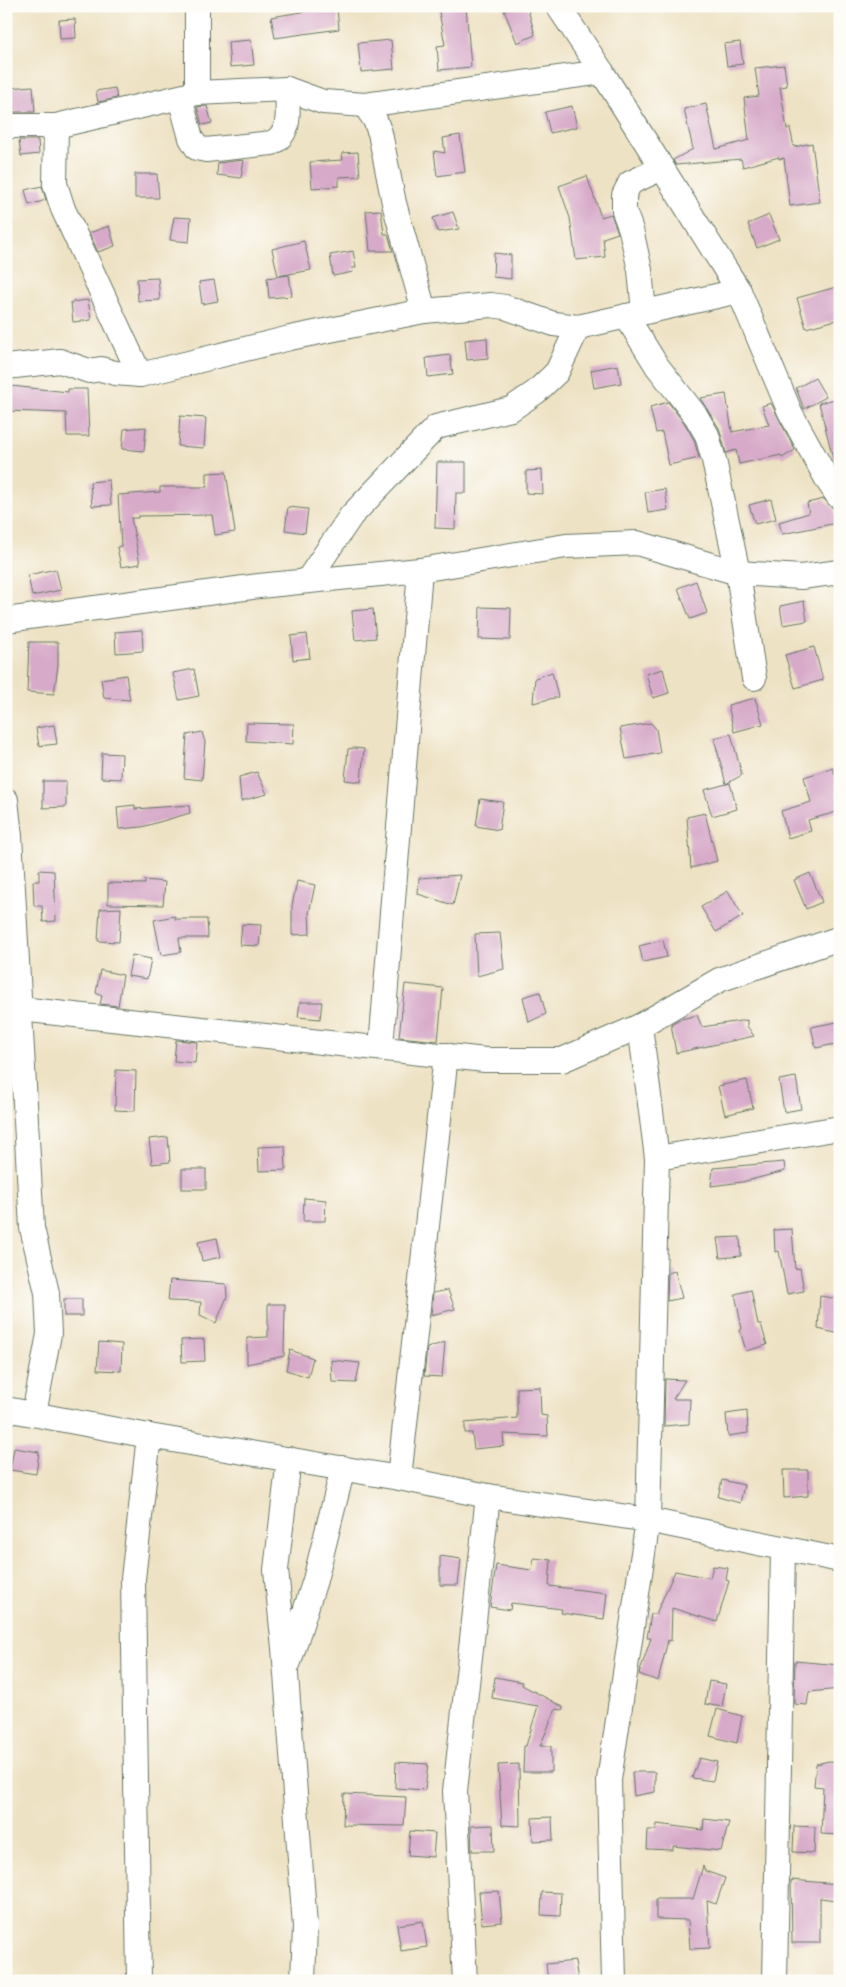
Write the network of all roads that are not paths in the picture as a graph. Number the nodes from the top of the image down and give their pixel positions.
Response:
1 (197, 6) edge
2 (558, 6) edge
3 (602, 72) junction
4 (287, 89) junction
5 (189, 96) junction
6 (365, 105) junction
7 (6, 126) edge
8 (56, 126) junction
9 (662, 168) junction
10 (739, 292) junction
11 (424, 311) junction
12 (635, 314) junction
13 (578, 326) junction
14 (6, 367) edge
15 (140, 375) junction
16 (838, 496) dead end
17 (420, 570) junction
18 (840, 572) edge
19 (738, 573) junction
20 (307, 581) junction
21 (6, 620) edge
22 (754, 678) dead end
23 (6, 800) edge
24 (840, 938) edge
25 (13, 1007) edge
26 (640, 1026) junction
27 (381, 1047) junction
28 (446, 1055) junction
29 (840, 1128) edge
30 (657, 1158) junction
31 (6, 1409) edge
32 (34, 1414) junction
33 (149, 1436) junction
34 (289, 1459) junction
35 (343, 1468) junction
36 (399, 1478) junction
37 (488, 1496) junction
38 (648, 1520) junction
39 (783, 1550) junction
40 (840, 1560) edge
41 (285, 1673) junction
42 (138, 1981) edge
43 (304, 1981) edge
44 (465, 1981) edge
45 (614, 1981) edge
46 (775, 1981) edge

1 - 5 street
2 - 3 street
3 - 6 street
3 - 9 street
4 - 5 street
4 - 5 street
4 - 6 street
5 - 8 street
6 - 11 street
7 - 8 street
8 - 15 street
9 - 10 street
9 - 12 street
10 - 12 street
10 - 16 street
11 - 13 street
11 - 15 street
12 - 13 street
12 - 19 street
13 - 20 street
14 - 15 street
17 - 19 street
17 - 20 street
17 - 27 street
18 - 19 street
19 - 22 street
20 - 21 street
23 - 25 street
24 - 26 street
25 - 27 street
25 - 32 street
26 - 28 street
26 - 30 street
27 - 28 street
28 - 36 street
29 - 30 street
30 - 38 street
31 - 32 street
32 - 33 street
33 - 34 street
33 - 42 street
34 - 35 street
34 - 41 street
35 - 36 street
35 - 41 street
36 - 37 street
37 - 38 street
37 - 44 street
38 - 39 street
38 - 45 street
39 - 40 street
39 - 46 street
41 - 43 street

